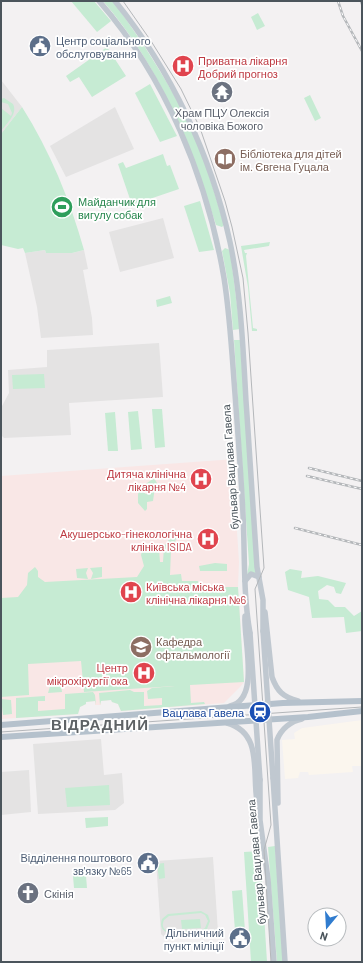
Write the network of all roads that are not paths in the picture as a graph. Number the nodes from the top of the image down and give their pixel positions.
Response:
1 (99, 1) edge
2 (115, 1) edge
3 (259, 578) junction
4 (244, 582) junction
5 (263, 600) junction
6 (246, 607) junction
7 (362, 701) edge
8 (304, 703) junction
9 (221, 707) junction
10 (362, 711) edge
11 (308, 717) junction
12 (223, 722) junction
13 (1, 725) edge
14 (1, 737) edge
15 (260, 820) junction
16 (277, 827) junction
17 (274, 962) edge
18 (285, 962) edge

1 - 4 main road, бульвар Вацлава Гавела
2 - 3 main road, бульвар Вацлава Гавела
3 - 4 main road
3 - 5 main road, бульвар Вацлава Гавела
4 - 6 main road, бульвар Вацлава Гавела
5 - 8 main road
5 - 16 main road, бульвар Вацлава Гавела, bridge
6 - 9 main road
6 - 15 main road, бульвар Вацлава Гавела, bridge
7 - 8 main road
8 - 9 main road
9 - 13 main road
10 - 11 main road
11 - 12 main road
11 - 16 main road
12 - 14 main road
12 - 15 main road
15 - 17 main road, бульвар Вацлава Гавела
16 - 18 main road, бульвар Вацлава Гавела

